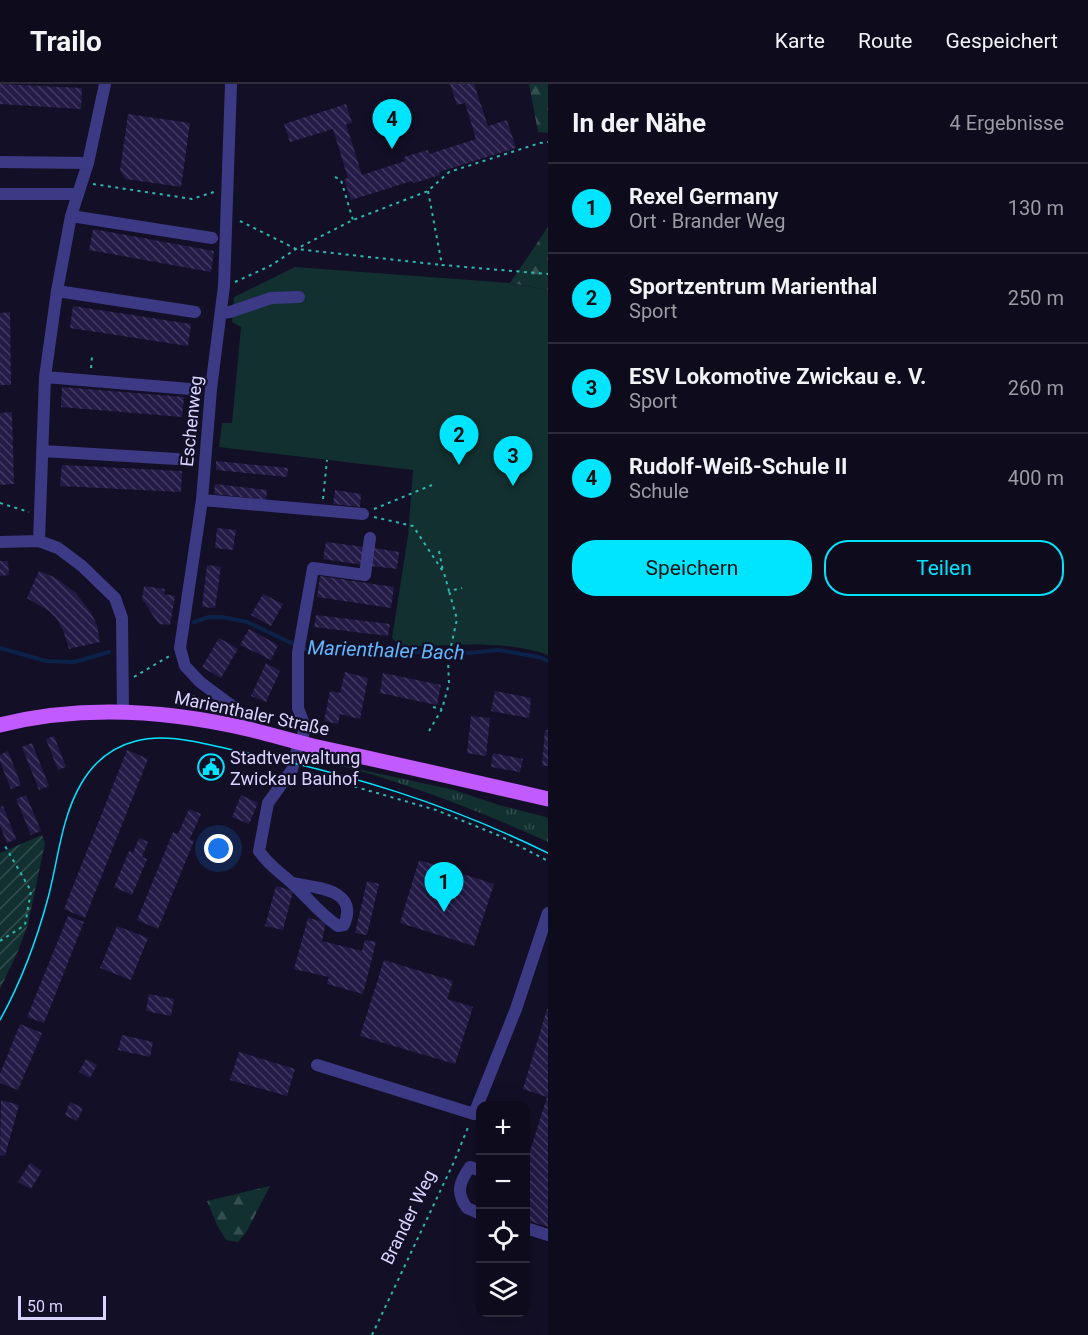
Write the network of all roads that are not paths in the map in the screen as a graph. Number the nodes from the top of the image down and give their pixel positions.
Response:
1 (105, 84) edge
2 (231, 84) edge
3 (0, 162) edge
4 (88, 163) junction
5 (80, 188) junction
6 (0, 194) edge
7 (71, 216) junction
8 (212, 238) dead end
9 (57, 291) junction
10 (299, 297) dead end
11 (195, 312) dead end
12 (221, 313) junction
13 (45, 377) junction
14 (190, 389) dead end
15 (43, 450) junction
16 (177, 459) dead end
17 (202, 500) junction
18 (363, 514) road end
19 (370, 538) dead end
20 (39, 541) junction
21 (0, 542) edge
22 (123, 711) junction
23 (0, 725) edge
24 (252, 730) junction
25 (300, 743) junction
26 (548, 799) edge
27 (292, 883) junction
28 (548, 913) edge
29 (317, 1065) dead end
30 (482, 1101) edge
31 (476, 1116) edge
32 (476, 1169) edge
33 (476, 1212) edge
34 (530, 1230) edge
35 (548, 1235) edge

1 - 4 street
2 - 12 street, Eschenweg
3 - 4 street
4 - 5 street
5 - 6 street
5 - 7 street
7 - 8 street
7 - 9 street
9 - 11 street
9 - 13 street
10 - 12 street
12 - 17 street, Eschenweg
13 - 14 street, Eschenweg
13 - 15 street
15 - 16 street, Eschenweg
15 - 20 street
17 - 18 street
17 - 24 street, Eschenweg
19 - 25 street
20 - 21 street
20 - 22 street
22 - 23 main road, Marienthaler Straße
22 - 24 main road, Marienthaler Straße
24 - 25 main road, Marienthaler Straße
25 - 26 main road, Marienthaler Straße
25 - 27 street
27 - 27 street
28 - 30 street
29 - 31 street
32 - 33 street
34 - 35 street

